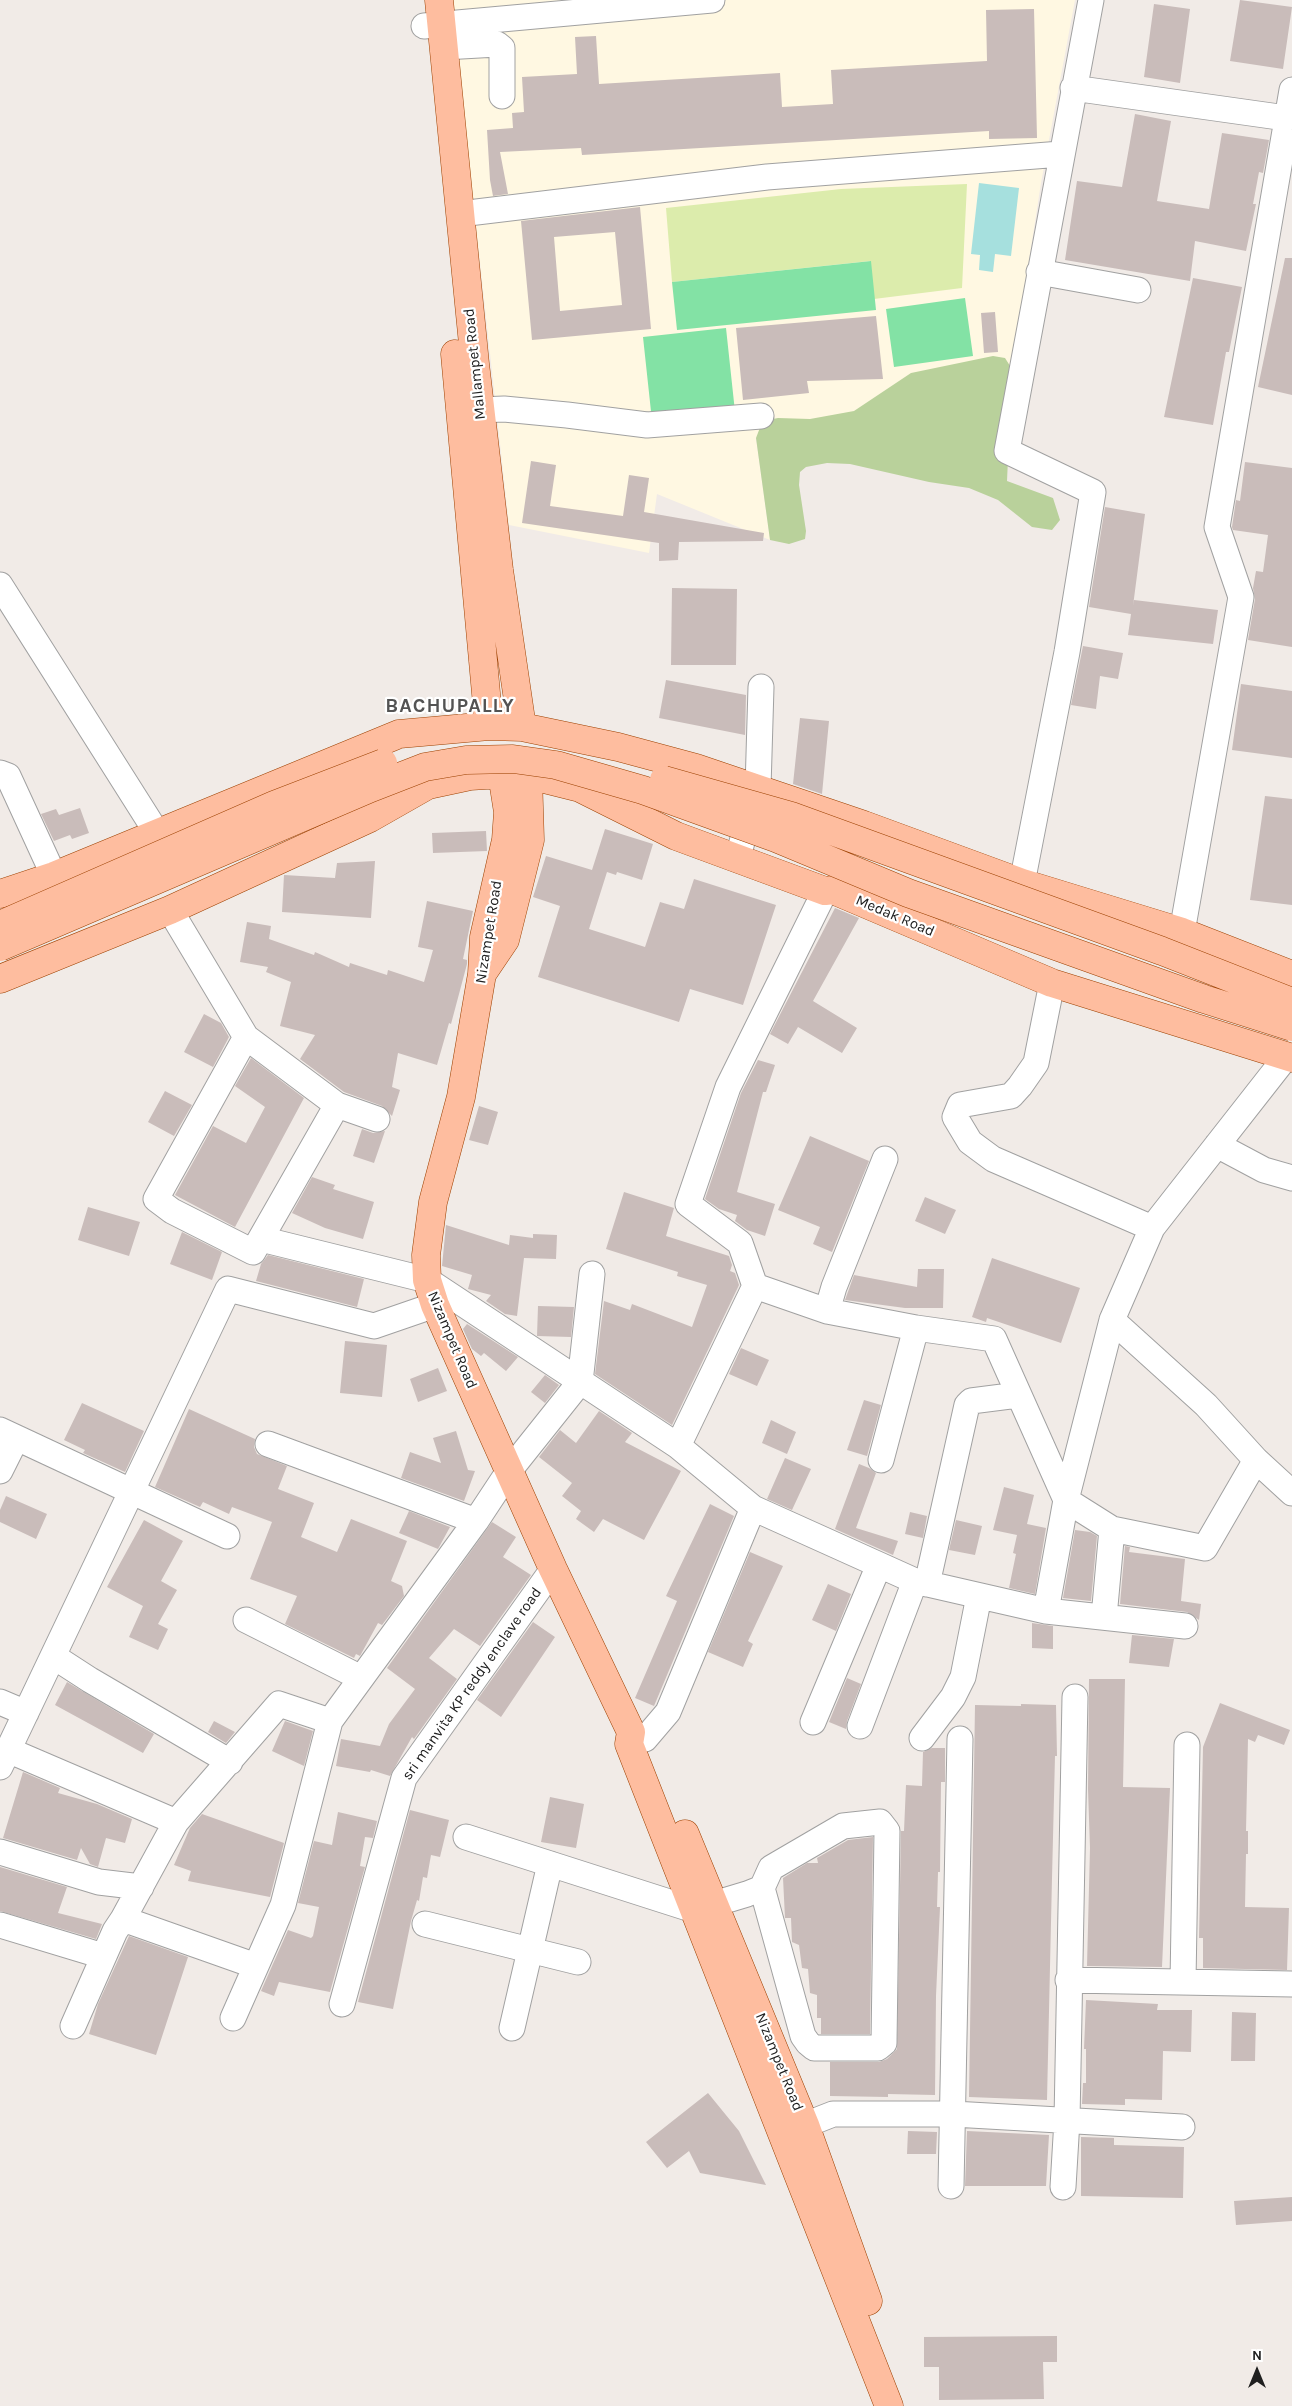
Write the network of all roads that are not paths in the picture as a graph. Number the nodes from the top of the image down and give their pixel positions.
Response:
1 (421, 0) edge
2 (712, 0) edge
3 (1091, 0) edge
4 (437, 25) edge
5 (1073, 88) junction
6 (1292, 90) edge
7 (502, 96) dead end
8 (1286, 118) junction
9 (1061, 154) junction
10 (460, 214) junction
11 (1039, 272) junction
12 (1138, 290) dead end
13 (480, 410) junction
14 (761, 416) dead end
15 (3, 596) edge
16 (761, 687) dead end
17 (489, 726) junction
18 (522, 727) junction
19 (0, 773) edge
20 (515, 774) junction
21 (758, 788) junction
22 (222, 807) junction
23 (157, 834) junction
24 (737, 859) junction
25 (252, 872) junction
26 (54, 876) junction
27 (1022, 882) junction
28 (825, 891) junction
29 (0, 894) edge
30 (170, 910) junction
31 (0, 925) edge
32 (1182, 932) junction
33 (0, 947) edge
34 (1292, 975) edge
35 (0, 979) edge
36 (1052, 982) junction
37 (1292, 1002) edge
38 (1292, 1027) edge
39 (246, 1037) junction
40 (1289, 1057) edge
41 (337, 1106) junction
42 (377, 1119) dead end
43 (1218, 1145) junction
44 (885, 1159) dead end
45 (1292, 1178) edge
46 (1152, 1228) junction
47 (261, 1239) junction
48 (592, 1274) dead end
49 (755, 1286) junction
50 (431, 1293) junction
51 (827, 1311) junction
52 (1112, 1320) junction
53 (916, 1328) junction
54 (580, 1382) junction
55 (1018, 1395) junction
56 (8, 1434) edge
57 (268, 1444) dead end
58 (678, 1446) junction
59 (881, 1460) dead end
60 (1256, 1460) junction
61 (0, 1471) edge
62 (509, 1471) junction
63 (132, 1493) junction
64 (1292, 1493) edge
65 (1066, 1500) junction
66 (753, 1508) junction
67 (476, 1521) junction
68 (1112, 1529) junction
69 (227, 1536) dead end
70 (879, 1565) junction
71 (553, 1568) junction
72 (921, 1582) junction
73 (979, 1596) junction
74 (1046, 1610) junction
75 (1104, 1617) junction
76 (246, 1620) dead end
77 (1185, 1626) dead end
78 (53, 1656) junction
79 (361, 1678) junction
80 (1075, 1697) dead end
81 (0, 1702) edge
82 (26, 1713) junction
83 (330, 1721) junction
84 (813, 1722) dead end
85 (860, 1726) dead end
86 (638, 1735) junction
87 (922, 1738) dead end
88 (960, 1739) dead end
89 (1187, 1745) dead end
90 (4, 1758) edge
91 (230, 1762) junction
92 (176, 1822) junction
93 (466, 1837) dead end
94 (0, 1852) edge
95 (550, 1864) junction
96 (141, 1887) junction
97 (762, 1888) junction
98 (704, 1907) junction
99 (123, 1919) junction
100 (0, 1924) edge
101 (425, 1924) dead end
102 (530, 1950) junction
103 (104, 1956) junction
104 (578, 1962) dead end
105 (256, 1966) junction
106 (1068, 1980) junction
107 (1183, 1982) junction
108 (1292, 1984) edge
109 (342, 2004) dead end
110 (233, 2018) dead end
111 (73, 2026) dead end
112 (512, 2028) dead end
113 (954, 2114) junction
114 (1066, 2120) junction
115 (805, 2125) junction
116 (1182, 2127) dead end
117 (951, 2186) dead end
118 (1063, 2187) dead end
119 (889, 2406) edge
120 (906, 2406) edge

1 - 4 main road, Mallampet Road
2 - 4 street
3 - 5 street
4 - 7 street
4 - 10 main road, Mallampet Road
4 - 17 main road, Mallampet Road
5 - 8 street
5 - 9 street
6 - 8 street
8 - 32 street
9 - 10 street
9 - 11 street
10 - 13 main road, Mallampet Road
11 - 12 street
11 - 27 street
13 - 14 street
13 - 18 main road, Mallampet Road
15 - 23 street
16 - 21 street
17 - 18 main road
17 - 22 main road
18 - 21 main road
19 - 26 street
20 - 24 main road, Medak Road
20 - 25 main road, Medak Road
20 - 50 main road, Nizampet Road
21 - 24 street
21 - 27 main road
22 - 23 main road
22 - 25 main road
23 - 26 main road
24 - 28 main road, Medak Road
25 - 30 main road, Medak Road
26 - 29 main road
27 - 32 main road
28 - 36 main road, Medak Road
28 - 49 street
30 - 35 main road, Medak Road
30 - 39 street
31 - 37 main road, bridge
32 - 34 main road
33 - 38 main road, bridge
36 - 40 main road, Medak Road
36 - 46 street
39 - 41 street
39 - 47 street
40 - 43 street
41 - 42 street
41 - 47 street
43 - 45 street
43 - 46 street
44 - 51 street
46 - 52 street
47 - 50 street
48 - 54 street
49 - 51 street
49 - 58 street
50 - 54 street
50 - 62 main road, Nizampet Road
50 - 63 street
51 - 53 street
52 - 60 street
52 - 65 street
53 - 55 street
53 - 59 street
54 - 58 street
54 - 62 street
55 - 65 street
55 - 72 street
56 - 61 street
56 - 63 street
57 - 67 street
58 - 66 street
60 - 64 street
60 - 68 street
62 - 67 street
62 - 71 main road, Nizampet Road
63 - 69 street
63 - 78 street
65 - 68 street
65 - 74 street
66 - 70 street
66 - 86 street
67 - 79 street
68 - 75 street
70 - 72 street
70 - 84 street
71 - 86 main road, Nizampet Road
71 - 109 street, sri manvita KP reddy enclave road
72 - 73 street
72 - 85 street
73 - 74 street
73 - 87 street
74 - 75 street
75 - 77 street
76 - 79 street
78 - 82 street
78 - 91 street
79 - 83 street
80 - 106 street
81 - 82 street
82 - 90 street
83 - 91 street
83 - 105 street
86 - 98 main road, Nizampet Road
88 - 113 street
89 - 107 street
90 - 92 street
91 - 92 street
92 - 96 street
93 - 95 street
94 - 96 street
95 - 98 street
95 - 102 street
96 - 99 street
97 - 97 street
97 - 98 street
98 - 115 main road, Nizampet Road
98 - 119 main road, Nizampet Road
99 - 103 street
99 - 105 street
100 - 103 street
101 - 102 street
102 - 104 street
102 - 112 street
103 - 111 street
105 - 110 street
106 - 107 street
106 - 114 street
107 - 108 street
113 - 114 street
113 - 115 street
113 - 117 street
114 - 116 street
114 - 118 street
115 - 120 main road, Nizampet Road

